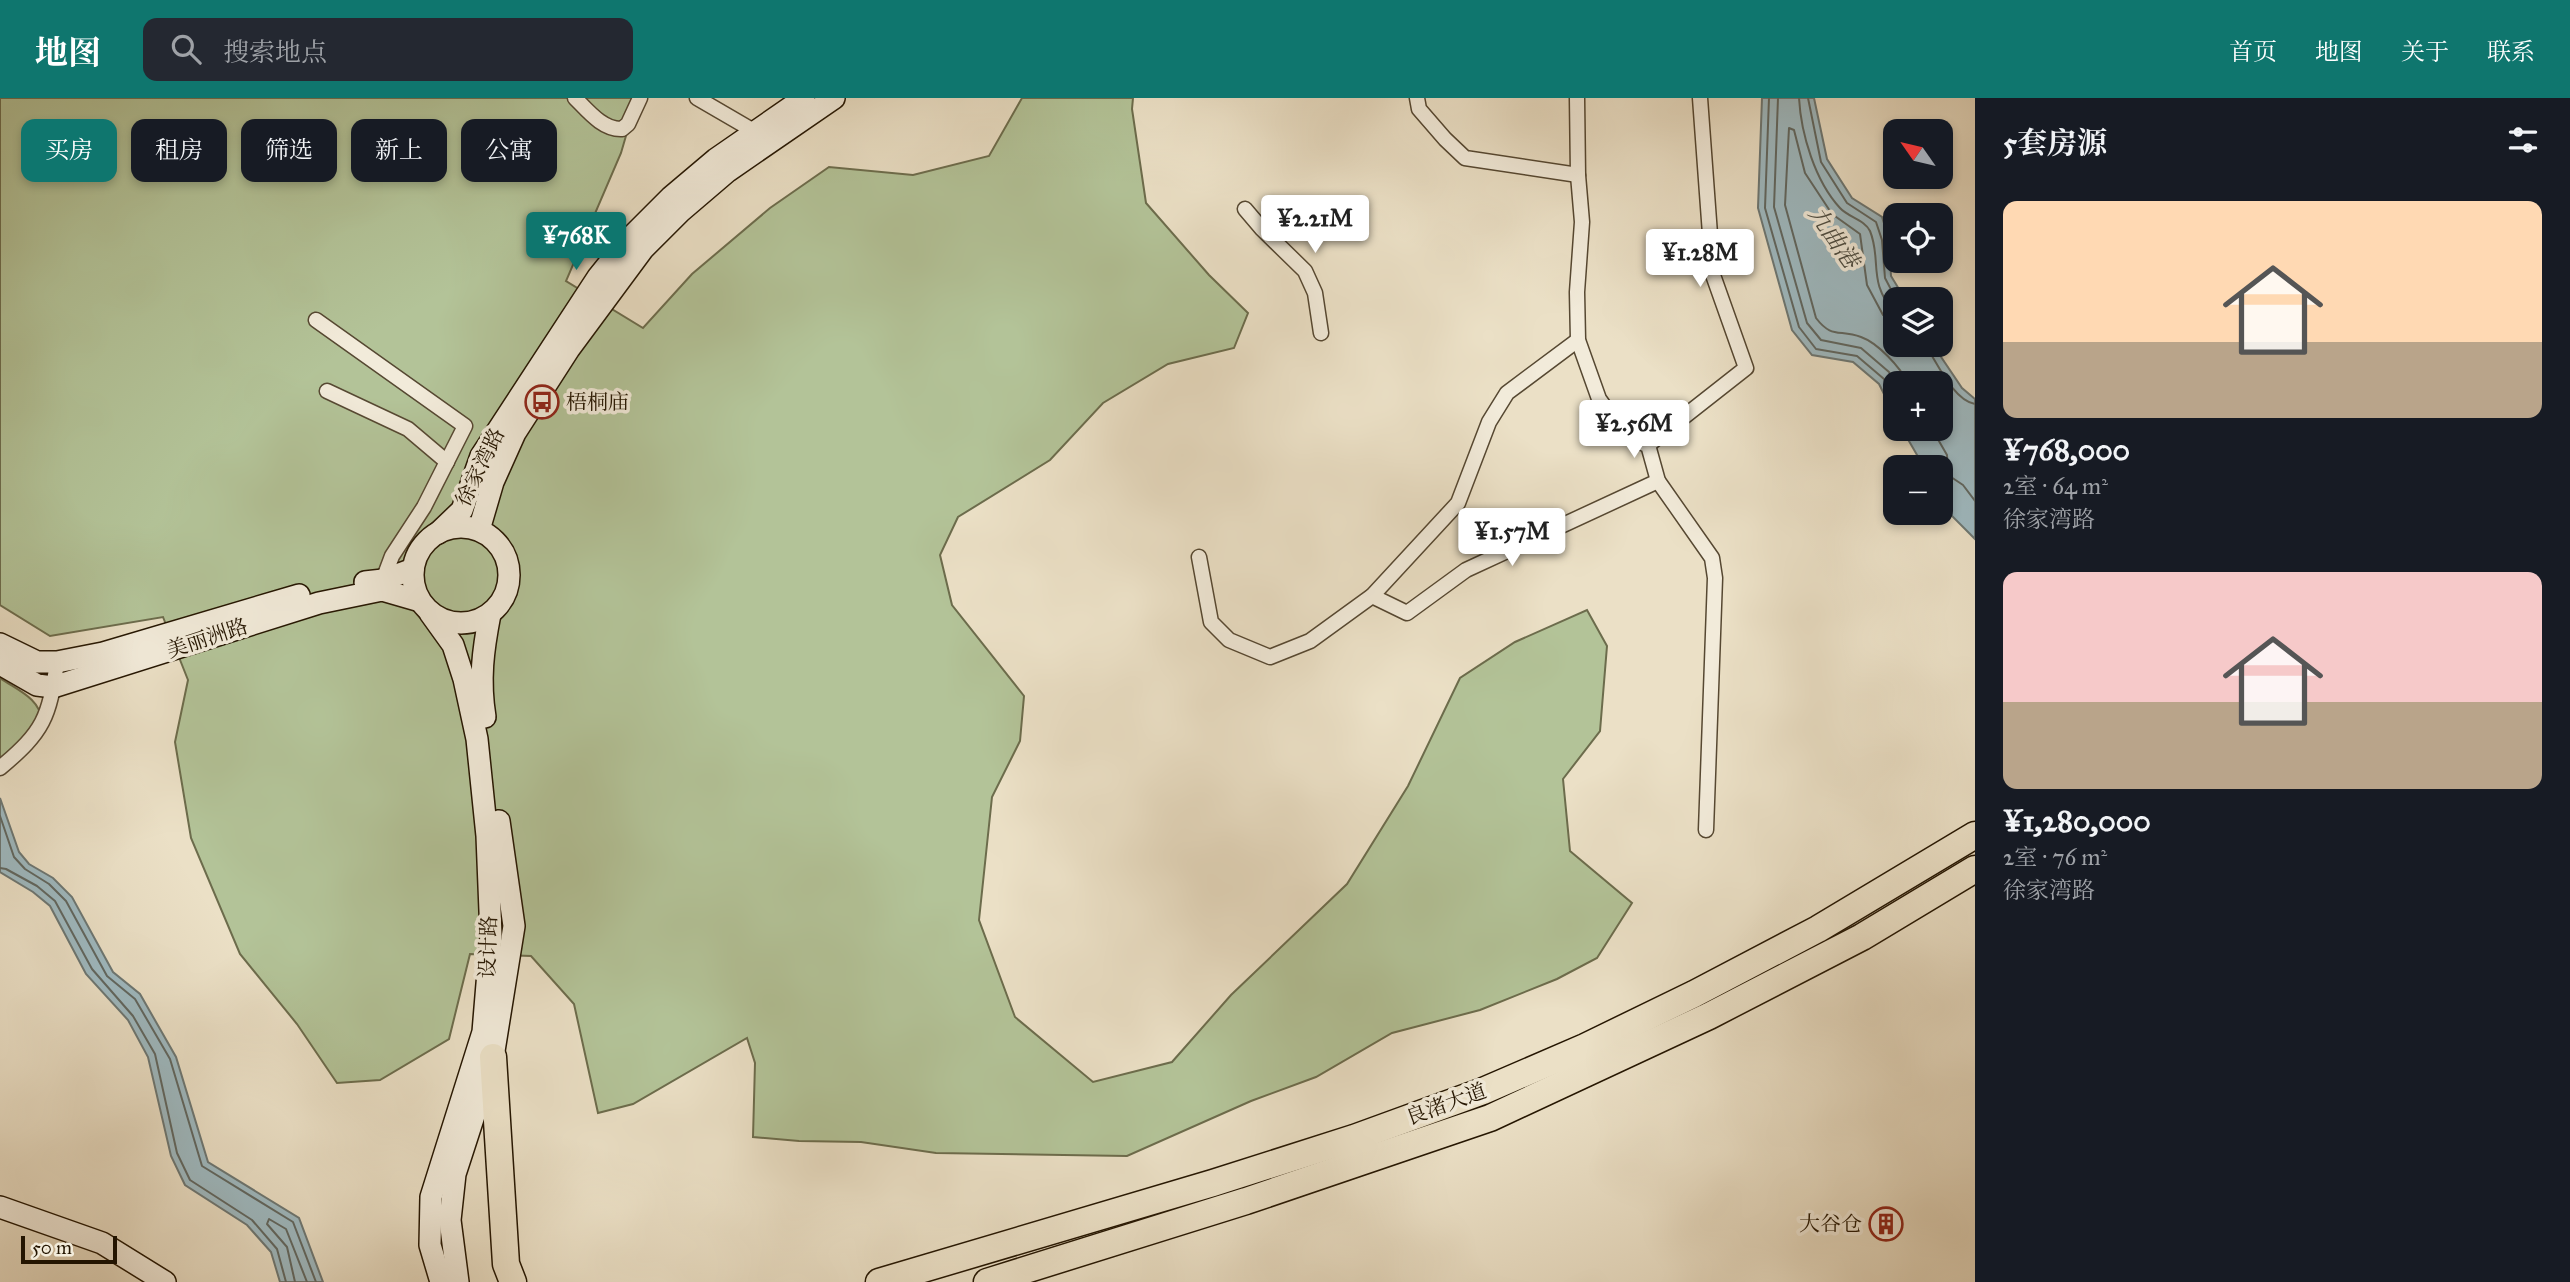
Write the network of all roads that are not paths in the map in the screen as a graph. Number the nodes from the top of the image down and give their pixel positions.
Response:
1 (575, 98) edge
2 (640, 98) edge
3 (697, 98) edge
4 (804, 98) edge
5 (834, 98) edge
6 (1417, 98) edge
7 (1577, 98) edge
8 (1700, 98) edge
9 (763, 137) junction
10 (1578, 175) junction
11 (1245, 209) dead end
12 (316, 320) dead end
13 (1321, 333) dead end
14 (1578, 340) junction
15 (327, 391) dead end
16 (1648, 445) junction
17 (447, 462) junction
18 (1658, 481) junction
19 (479, 530) junction
20 (438, 533) junction
21 (1199, 557) dead end
22 (413, 569) junction
23 (383, 580) junction
24 (1372, 597) junction
25 (425, 607) junction
26 (490, 614) junction
27 (0, 645) edge
28 (57, 662) junction
29 (0, 664) edge
30 (53, 687) junction
31 (0, 768) edge
32 (1706, 830) dead end
33 (1975, 835) edge
34 (1975, 869) edge
35 (493, 1057) junction
36 (0, 1207) edge
37 (165, 1282) edge
38 (441, 1282) edge
39 (458, 1282) edge
40 (513, 1282) edge
41 (879, 1282) edge
42 (987, 1282) edge

1 - 2 street
3 - 9 street
4 - 9 street, 徐家湾路
5 - 9 street, 徐家湾路
6 - 10 street
7 - 10 street
8 - 16 street
9 - 19 street, 徐家湾路
9 - 20 street, 徐家湾路
10 - 14 street
11 - 13 street
12 - 17 street
14 - 16 street
14 - 24 street
15 - 17 street
16 - 18 street
17 - 23 street
18 - 24 street
18 - 32 street
19 - 20 street
19 - 26 street
20 - 22 street
21 - 24 street
22 - 23 street, 美丽洲路
22 - 25 street
23 - 28 street, 美丽洲路
25 - 26 street
25 - 30 street, 美丽洲路
25 - 38 street, 设计路
26 - 35 street, 设计路
27 - 28 street, 美丽洲路
28 - 30 street
29 - 30 street
30 - 31 street
33 - 41 highway, 良渚大道
34 - 42 highway, 良渚大道
35 - 39 street, 设计路
35 - 40 highway
36 - 37 street

